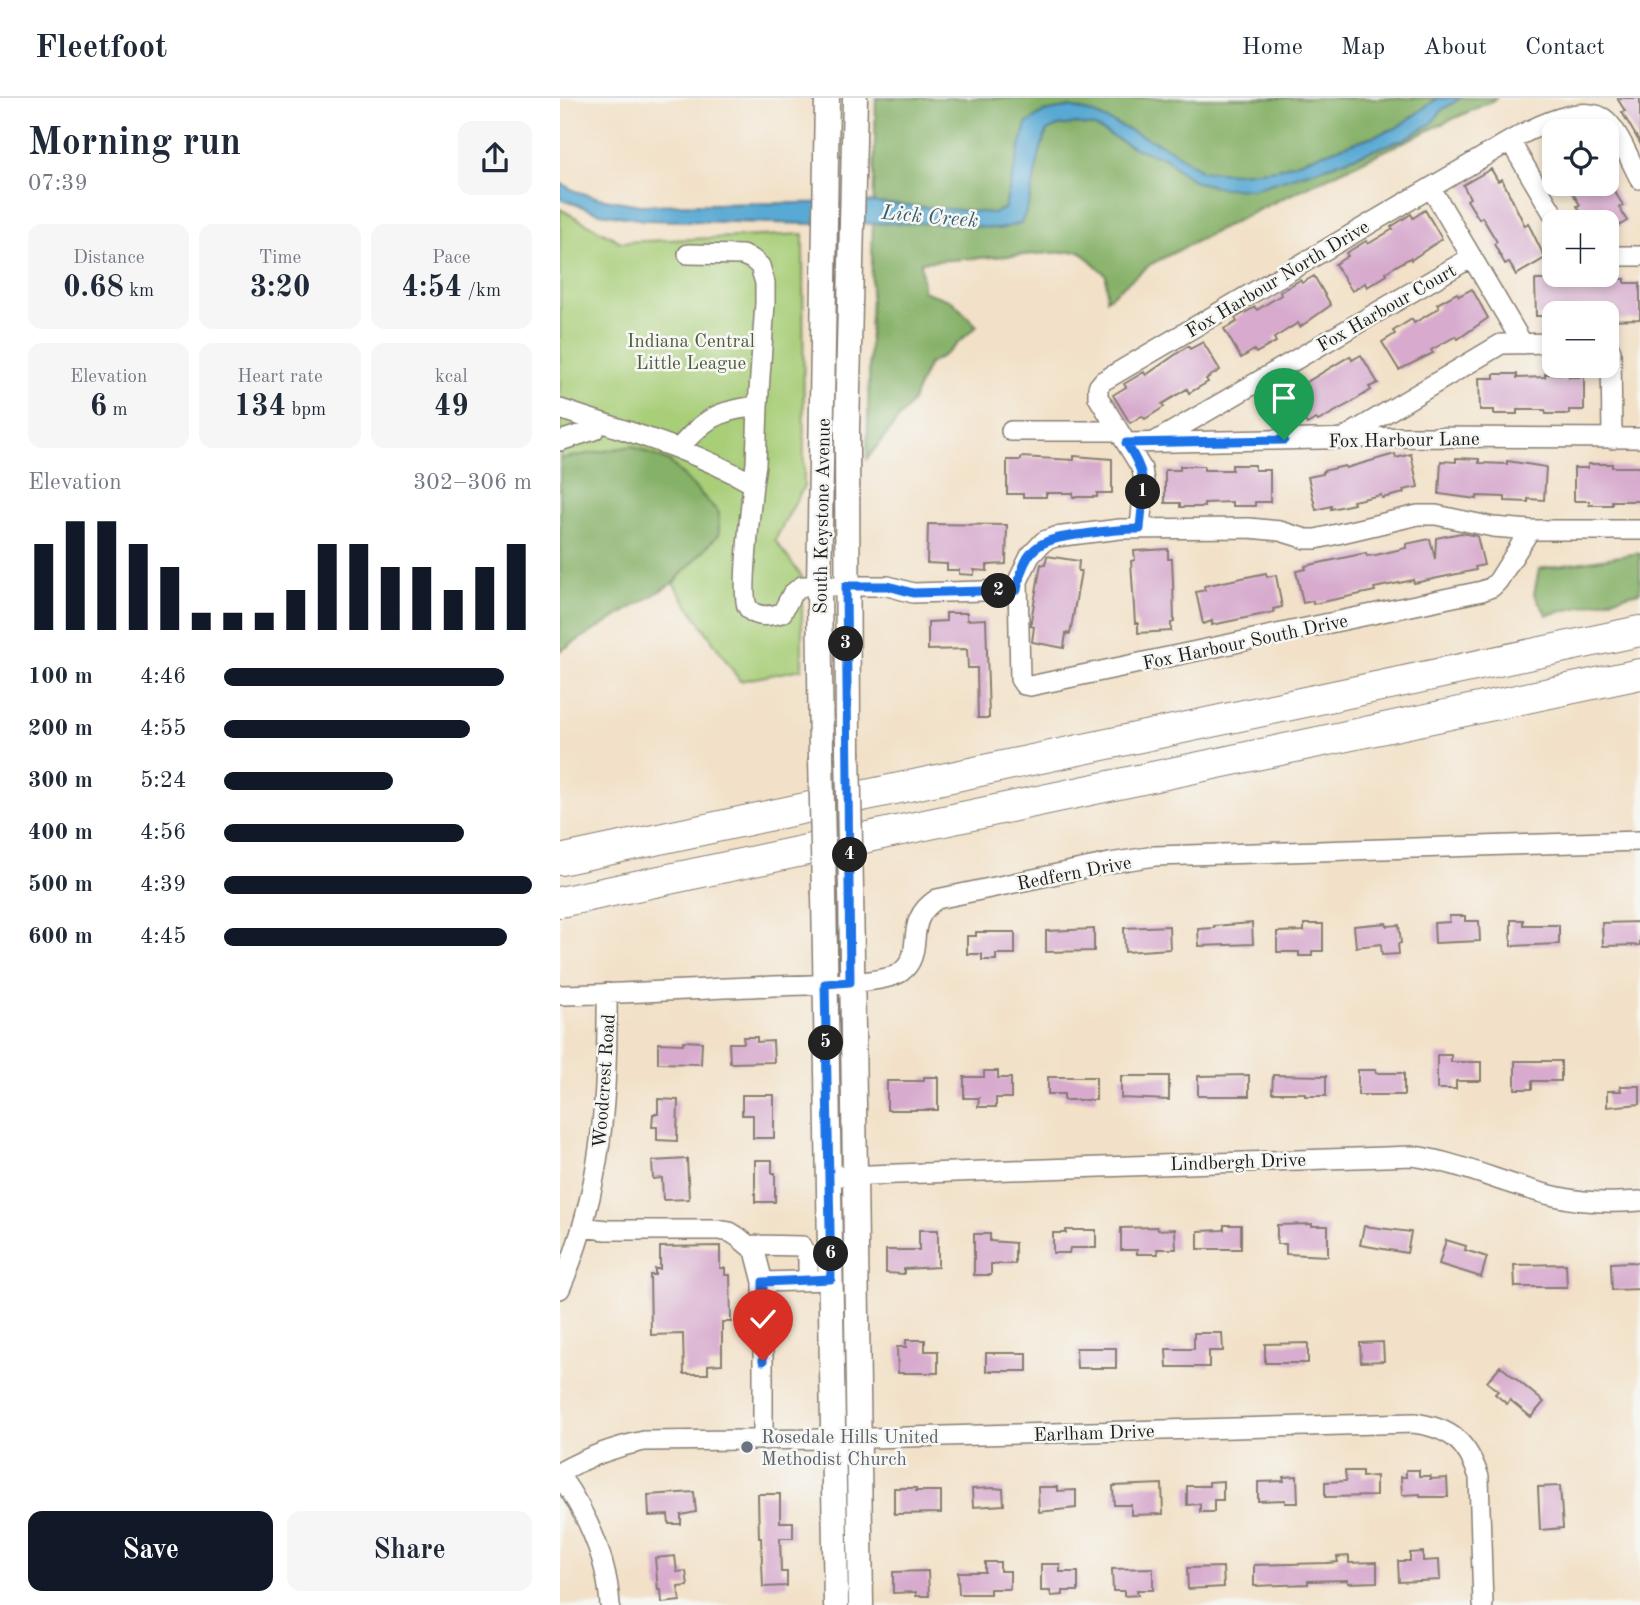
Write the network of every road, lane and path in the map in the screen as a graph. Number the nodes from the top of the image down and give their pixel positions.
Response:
1 (827, 98) edge
2 (855, 98) edge
3 (1510, 141) junction
4 (1640, 179) edge
5 (1431, 188) junction
6 (1551, 210) edge
7 (688, 254) dead end
8 (1619, 256) edge
9 (1640, 256) edge
10 (1472, 257) junction
11 (1542, 343) edge
12 (1523, 344) junction
13 (1611, 378) edge
14 (758, 406) junction
15 (560, 409) edge
16 (597, 421) junction
17 (1011, 431) dead end
18 (1123, 437) junction
19 (1341, 439) junction
20 (1612, 439) junction
21 (1640, 439) edge
22 (560, 441) edge
23 (1155, 442) junction
24 (678, 449) junction
25 (753, 484) junction
26 (1140, 529) junction
27 (1530, 530) junction
28 (1640, 530) edge
29 (820, 586) junction
30 (846, 586) junction
31 (1017, 590) junction
32 (1640, 631) edge
33 (1640, 674) edge
34 (1640, 841) edge
35 (560, 860) edge
36 (560, 902) edge
37 (850, 982) junction
38 (825, 984) junction
39 (607, 993) junction
40 (560, 995) edge
41 (855, 1175) junction
42 (829, 1176) junction
43 (1640, 1202) edge
44 (582, 1227) junction
45 (749, 1245) junction
46 (820, 1280) junction
47 (763, 1282) junction
48 (560, 1289) edge
49 (859, 1438) junction
50 (833, 1439) junction
51 (764, 1440) junction
52 (560, 1474) edge
53 (610, 1605) edge
54 (836, 1605) edge
55 (861, 1605) edge
56 (1483, 1605) edge

1 - 29 main road, South Keystone Avenue
2 - 30 main road, South Keystone Avenue
3 - 4 street, Fox Harbour North Drive
3 - 5 street, Fox Harbour North Drive
3 - 6 street
5 - 10 street
5 - 18 street, Fox Harbour North Drive
7 - 14 street
8 - 9 street
10 - 12 street
10 - 23 street, Fox Harbour Court
11 - 12 street
12 - 19 street
13 - 20 street
14 - 24 street
14 - 25 street
15 - 16 street
16 - 22 street
16 - 24 street
17 - 18 street, Fox Harbour Lane
18 - 23 street, Fox Harbour Lane
18 - 26 street, Fox Harbour North Drive
19 - 20 street, Fox Harbour Lane
19 - 23 street, Fox Harbour Lane
20 - 21 street, Fox Harbour Lane
24 - 25 street
25 - 29 street
26 - 27 street
26 - 31 street
27 - 28 street
27 - 31 street, Fox Harbour South Drive
29 - 30 street
29 - 38 main road, South Keystone Avenue, bridge
30 - 31 street
30 - 37 main road, South Keystone Avenue, bridge
32 - 35 highway
33 - 36 highway
34 - 37 street, Redfern Drive
37 - 38 street, Redfern Drive
37 - 41 main road, South Keystone Avenue
38 - 39 street, Redfern Drive
38 - 42 main road, South Keystone Avenue
39 - 40 street, Redfern Drive
39 - 44 street, Woodcrest Road
41 - 42 street, Lindbergh Drive
41 - 43 street, Lindbergh Drive
41 - 49 main road, South Keystone Avenue
42 - 46 main road, South Keystone Avenue
44 - 45 street
44 - 48 street, Woodcrest Road
45 - 46 street
45 - 47 street
46 - 47 street
46 - 50 main road, South Keystone Avenue
47 - 51 street
49 - 50 street, Earlham Drive
49 - 55 main road, South Keystone Avenue
49 - 56 street, Earlham Drive
50 - 51 street, Earlham Drive
50 - 54 main road, South Keystone Avenue
51 - 52 street, Earlham Drive
52 - 53 street

